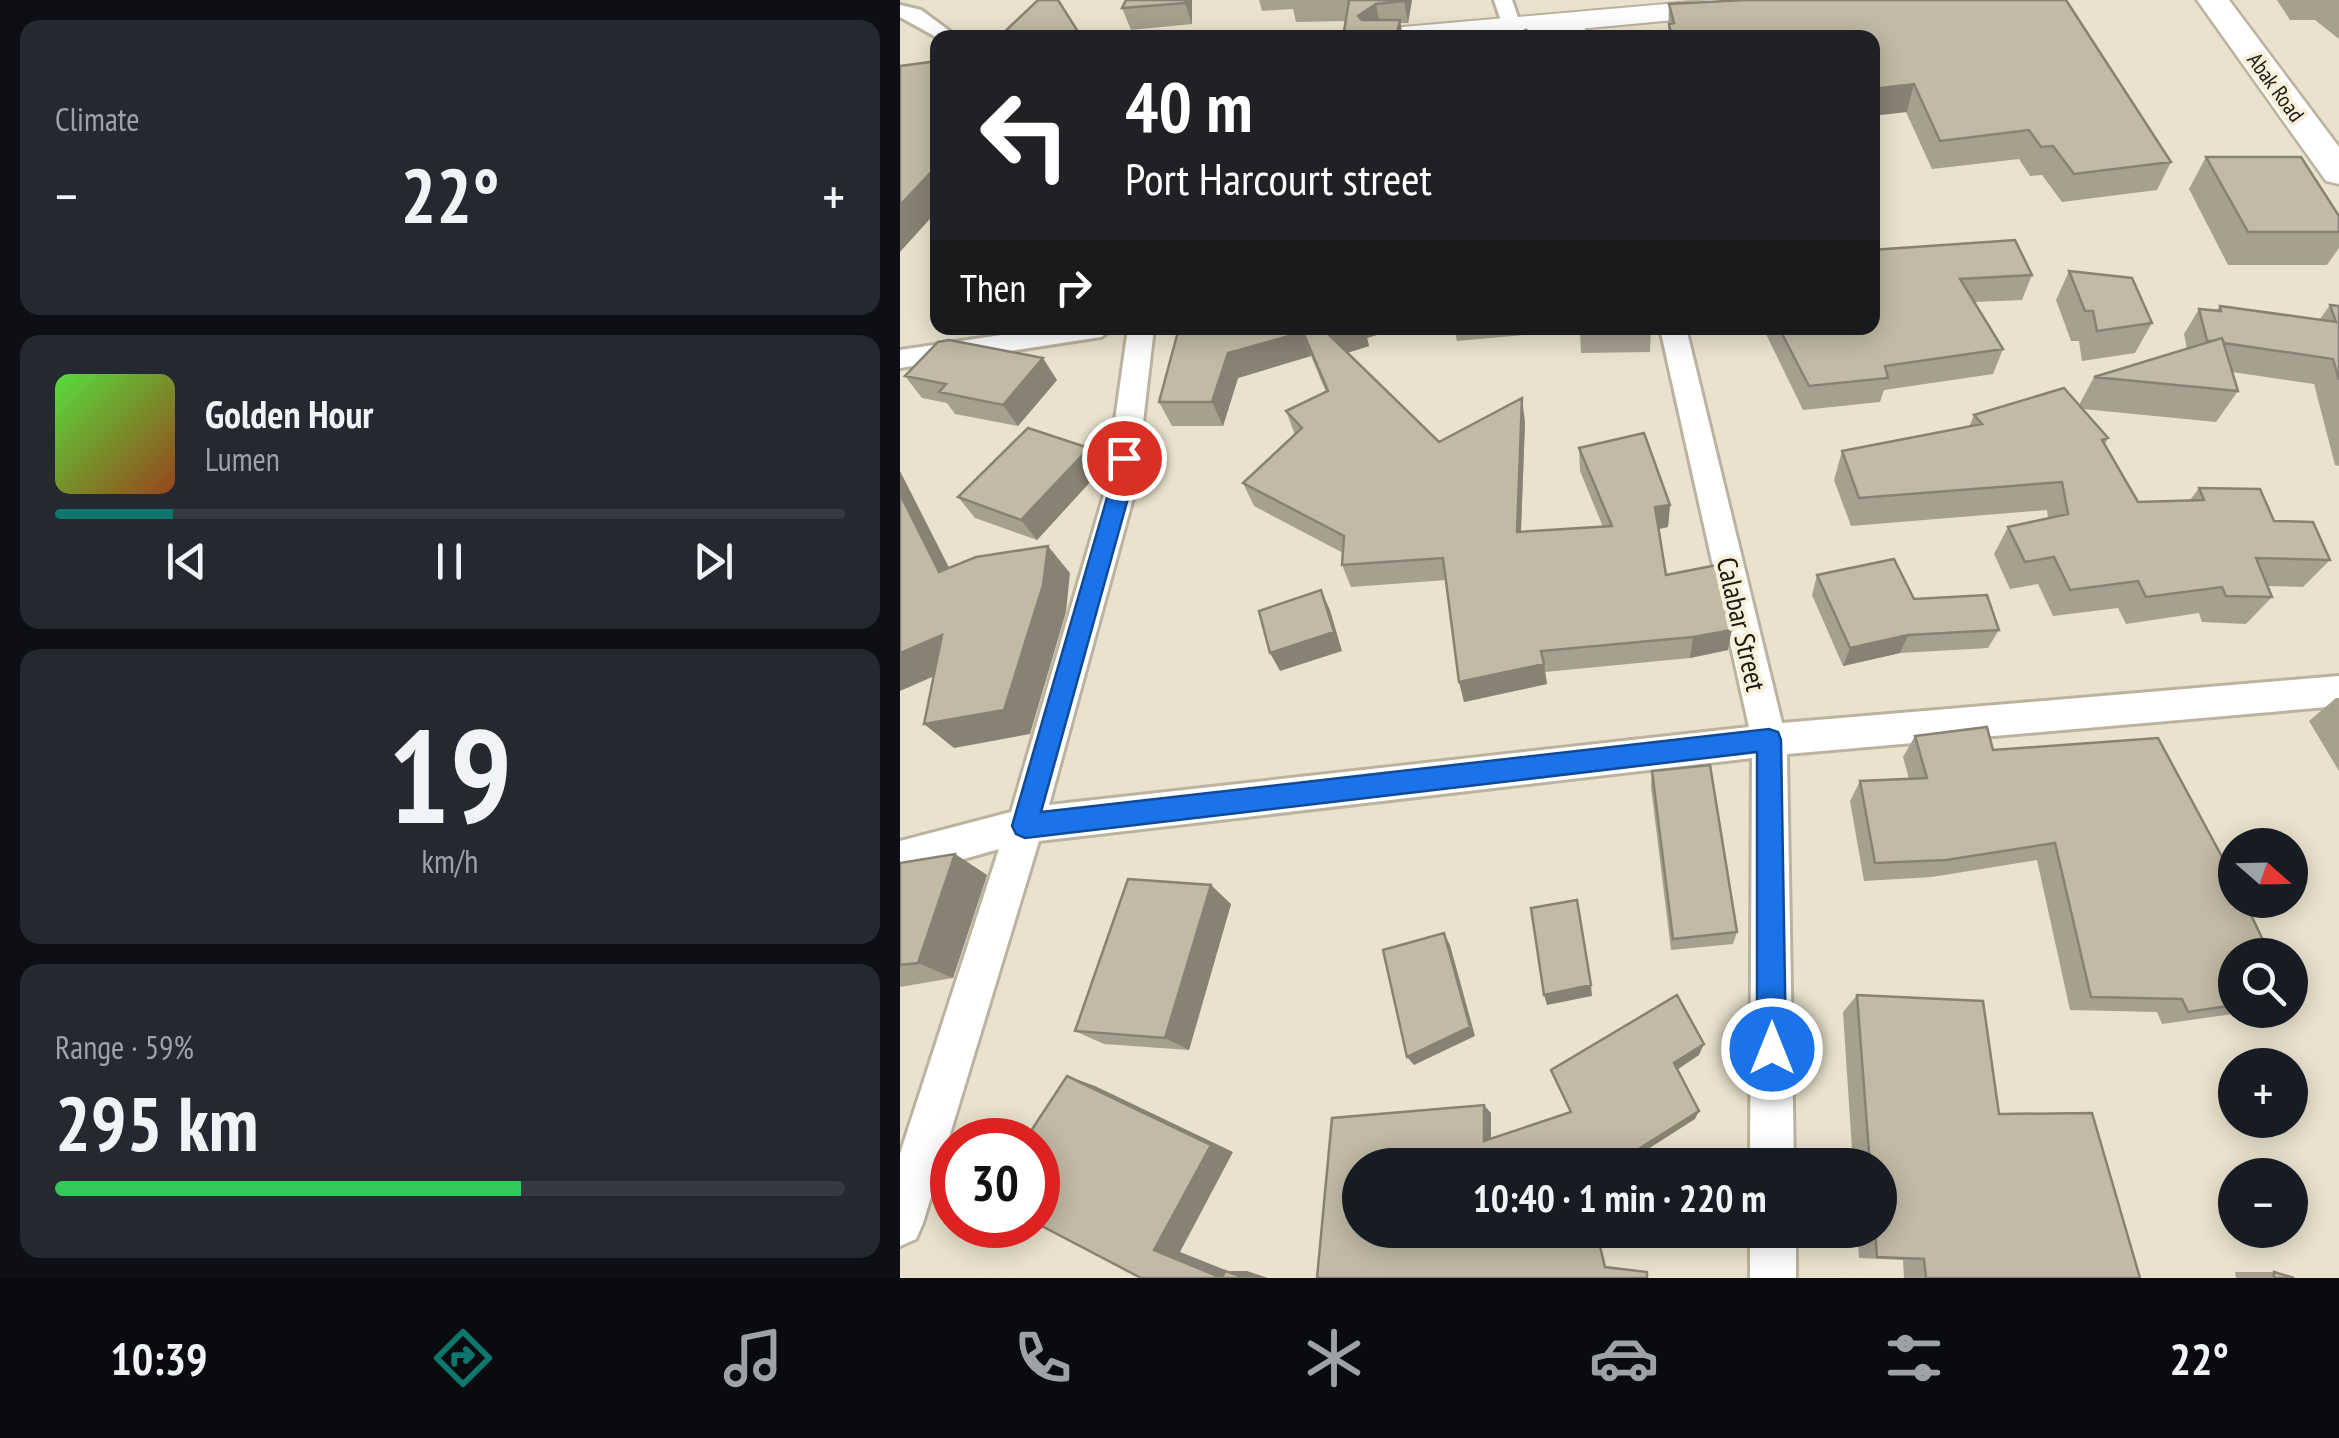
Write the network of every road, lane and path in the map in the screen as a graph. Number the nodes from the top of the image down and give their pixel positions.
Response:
1 (1805, 0) edge
2 (2213, 0) edge
3 (2244, 0) edge
4 (900, 11) edge
5 (1507, 13) edge
6 (1576, 29) edge
7 (938, 30) edge
8 (1421, 30) edge
9 (2339, 127) edge
10 (2339, 173) edge
11 (1056, 335) edge
12 (1140, 335) edge
13 (1675, 335) edge
14 (900, 359) edge
15 (2339, 690) edge
16 (1769, 740) junction
17 (1025, 826) junction
18 (900, 859) edge
19 (1772, 1148) edge
20 (900, 1223) edge
21 (1773, 1248) edge
22 (1773, 1278) edge

1 - 6 street
2 - 10 highway, Abak Road
3 - 9 highway, Abak Road
4 - 7 street
5 - 6 street
5 - 8 street
11 - 14 street
12 - 17 street
13 - 16 street, Calabar Street
15 - 16 street
16 - 17 street
16 - 19 street, Calabar Street
17 - 18 street
17 - 20 street
21 - 22 street

